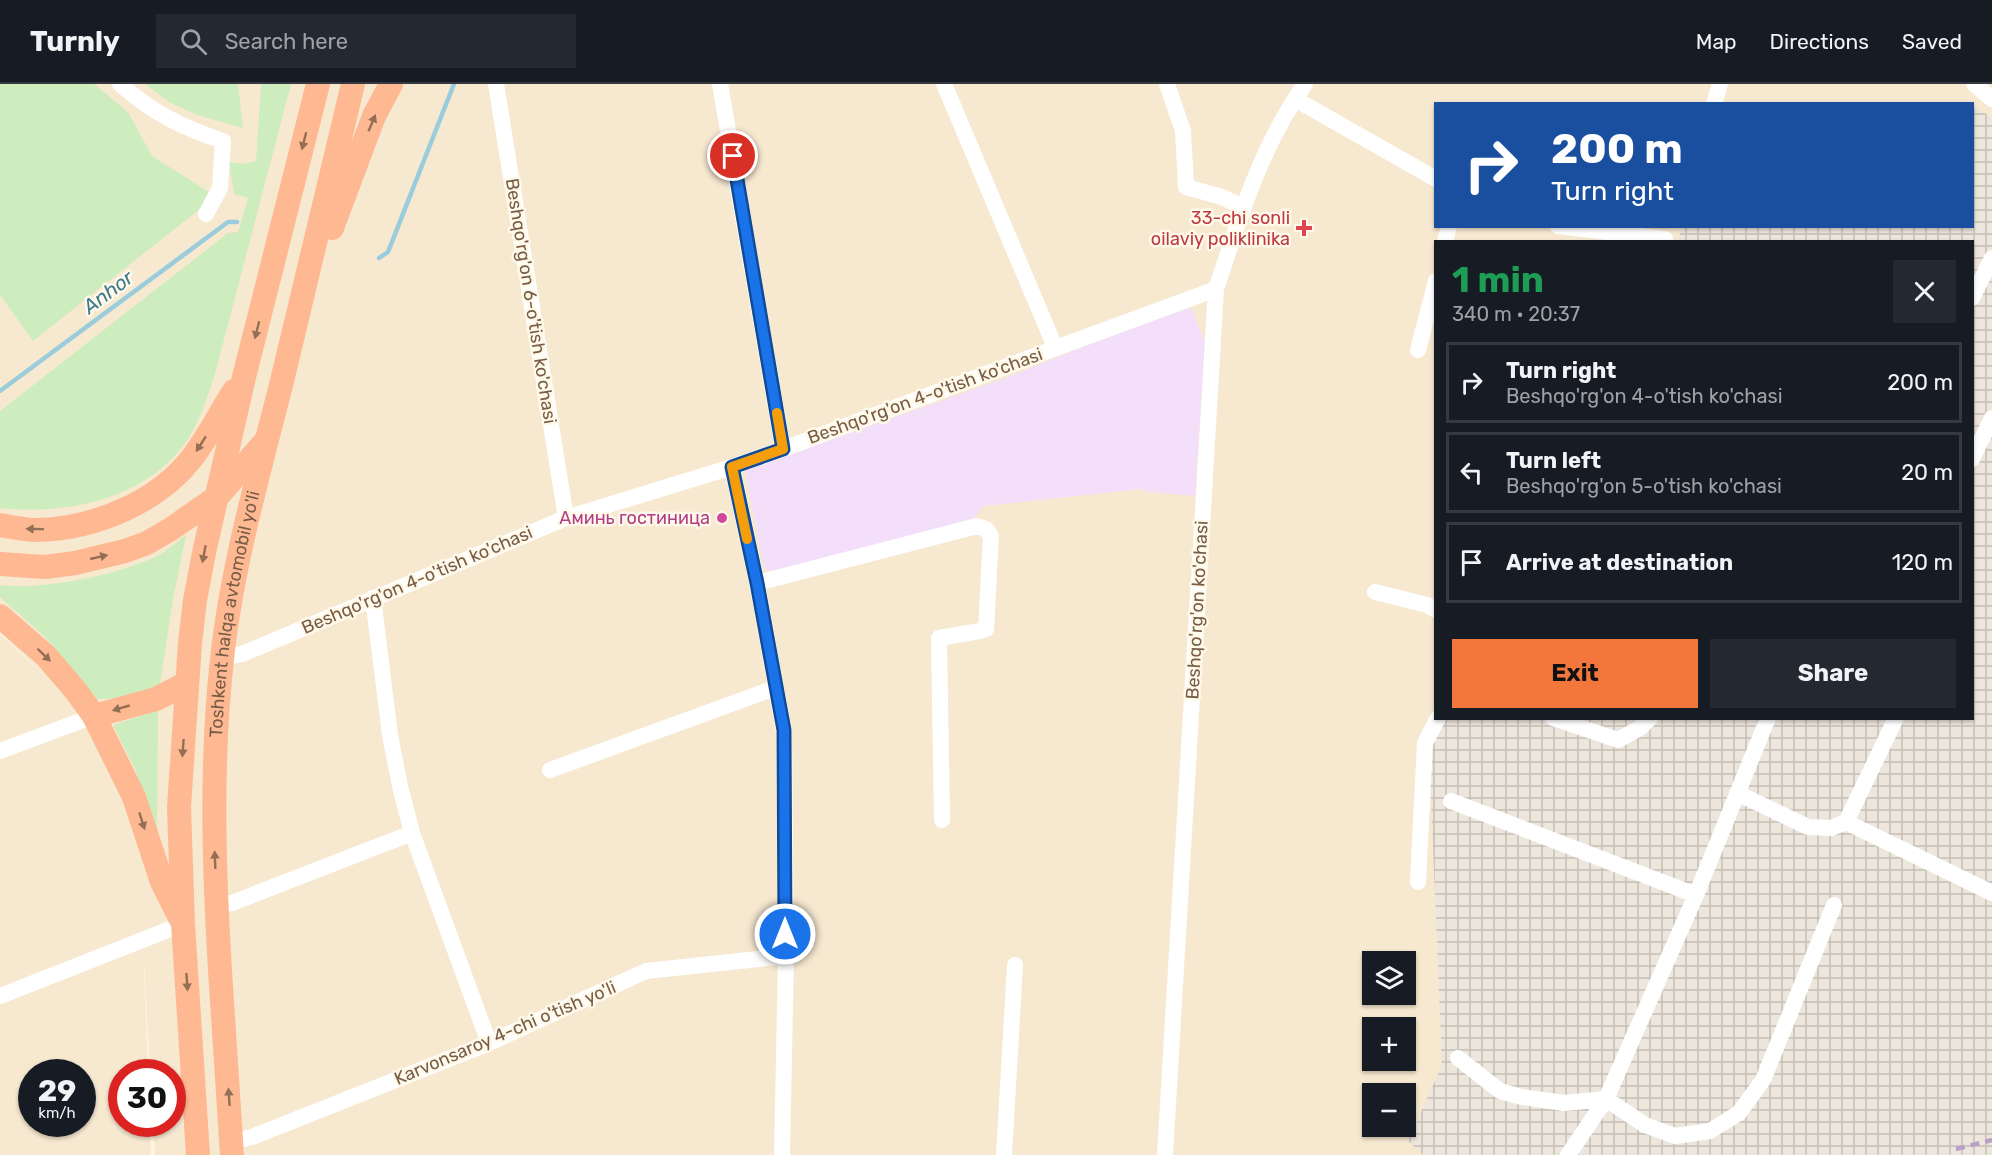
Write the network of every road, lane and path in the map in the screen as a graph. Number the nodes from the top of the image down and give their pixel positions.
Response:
1 (120, 84) edge
2 (318, 84) edge
3 (353, 84) edge
4 (391, 84) edge
5 (496, 84) edge
6 (720, 84) edge
7 (944, 84) edge
8 (1167, 84) edge
9 (1305, 84) edge
10 (1720, 84) edge
11 (1974, 84) edge
12 (1295, 99) junction
13 (1992, 99) edge
14 (1715, 102) edge
15 (1434, 178) edge
16 (1243, 207) junction
17 (206, 214) dead end
18 (1580, 228) edge
19 (1667, 236) edge
20 (1992, 258) edge
21 (1216, 289) junction
22 (1434, 289) edge
23 (1974, 294) edge
24 (298, 314) junction
25 (1055, 347) junction
26 (1418, 350) dead end
27 (244, 377) junction
28 (281, 384) junction
29 (1992, 418) edge
30 (265, 441) junction
31 (783, 449) junction
32 (1974, 455) edge
33 (732, 467) junction
34 (217, 497) junction
35 (566, 518) junction
36 (0, 525) edge
37 (0, 564) edge
38 (757, 583) junction
39 (1375, 592) dead end
40 (373, 598) junction
41 (1434, 609) edge
42 (0, 616) edge
43 (222, 658) junction
44 (187, 683) junction
45 (775, 688) junction
46 (94, 716) junction
47 (1437, 720) edge
48 (1559, 720) edge
49 (1648, 720) edge
50 (1767, 720) edge
51 (1895, 720) edge
52 (0, 751) edge
53 (550, 770) dead end
54 (1737, 793) junction
55 (1451, 801) dead end
56 (942, 820) dead end
57 (1846, 822) junction
58 (412, 833) junction
59 (1418, 882) dead end
60 (1992, 893) edge
61 (1696, 895) junction
62 (216, 905) junction
63 (1834, 905) dead end
64 (183, 924) junction
65 (786, 956) junction
66 (1015, 965) dead end
67 (0, 996) edge
68 (489, 1043) junction
69 (1458, 1058) dead end
70 (1606, 1099) junction
71 (232, 1148) edge
72 (198, 1155) edge
73 (782, 1155) edge
74 (1004, 1155) edge
75 (1165, 1155) edge
76 (1568, 1155) edge

1 - 17 street
2 -> 27 highway, Toshkent halqa avtomobil yo'li
3 - 24 highway, Toshkent halqa avtomobil yo'li
24 -> 4 highway
5 - 35 street, Beshqo'rg'on 6-o'tish ko'chasi
6 - 31 street
7 - 25 street, Beshqo'rg'on 4-o'tish ko'chasi
8 - 16 street
9 - 12 street, Beshqo'rg'on ko'chasi
10 - 14 street
11 - 13 street
12 - 15 street
12 - 16 street, Beshqo'rg'on ko'chasi
16 - 21 street, Beshqo'rg'on ko'chasi
18 - 19 street
20 - 23 street
21 - 25 street, Beshqo'rg'on 4-o'tish ko'chasi
21 - 75 street, Beshqo'rg'on ko'chasi
22 - 26 street
24 - 28 highway, Toshkent halqa avtomobil yo'li
25 - 31 street, Beshqo'rg'on 4-o'tish ko'chasi
27 - 28 highway
27 - 34 highway, Toshkent halqa avtomobil yo'li
27 -> 36 highway
28 - 30 highway, Toshkent halqa avtomobil yo'li
29 - 32 street
30 - 34 highway
30 - 43 highway, Toshkent halqa avtomobil yo'li
31 - 33 street, Beshqo'rg'on 4-o'tish ko'chasi
33 - 35 street, Beshqo'rg'on 4-o'tish ko'chasi
33 - 38 street
37 -> 34 highway
34 -> 44 highway, Toshkent halqa avtomobil yo'li
35 - 40 street, Beshqo'rg'on 4-o'tish ko'chasi
38 - 45 street
38 - 56 street
39 - 41 street
40 - 43 street, Beshqo'rg'on 4-o'tish ko'chasi
40 - 58 street
42 -> 46 highway
62 -> 43 highway, Toshkent halqa avtomobil yo'li
44 -> 46 highway
44 -> 64 highway, Toshkent halqa avtomobil yo'li
45 - 53 street
45 - 65 street
46 - 52 street
46 -> 64 highway
47 - 59 street
48 - 49 street
50 - 54 street
51 - 57 street
54 - 57 street
54 - 61 street
55 - 61 street
57 - 60 street
58 - 62 street
58 - 68 street
61 - 70 street
71 -> 62 highway, Toshkent halqa avtomobil yo'li
63 - 70 street
64 - 67 street
64 -> 72 highway, Toshkent halqa avtomobil yo'li
65 - 68 street, Karvonsaroy 4-chi o'tish yo'li
65 - 73 street
66 - 74 street
68 - 71 street, Karvonsaroy 4-chi o'tish yo'li
69 - 70 street
70 - 76 street

